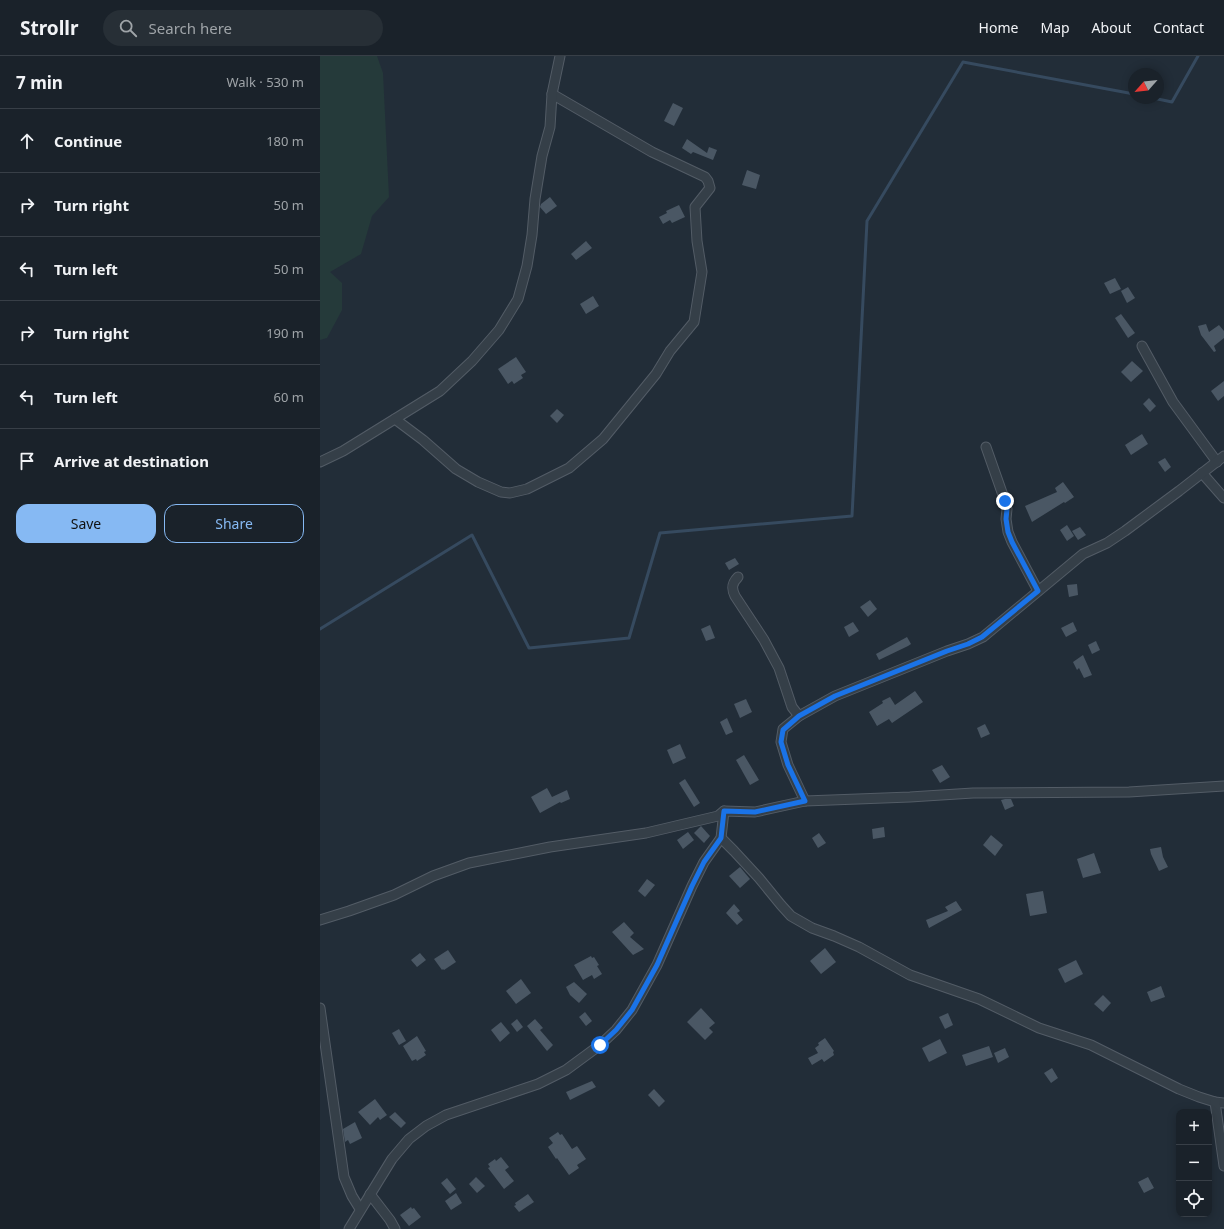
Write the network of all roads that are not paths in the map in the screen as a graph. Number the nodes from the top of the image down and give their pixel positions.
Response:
1 (560, 56) edge
2 (552, 94) junction
3 (1142, 346) dead end
4 (395, 419) junction
5 (986, 447) dead end
6 (1224, 456) edge
7 (320, 462) edge
8 (1217, 462) junction
9 (1202, 473) junction
10 (1224, 498) edge
11 (738, 577) dead end
12 (1038, 591) junction
13 (799, 716) junction
14 (1224, 786) edge
15 (805, 801) junction
16 (724, 811) junction
17 (721, 838) junction
18 (320, 920) edge
19 (320, 1008) edge
20 (1220, 1102) edge
21 (1224, 1166) edge
22 (370, 1194) junction
23 (360, 1209) junction
24 (349, 1229) edge
25 (395, 1229) edge

1 - 2 street
2 - 4 street
2 - 4 street
3 - 8 street
4 - 7 street
5 - 12 street
6 - 8 street
8 - 9 street
9 - 10 street
9 - 12 street
11 - 13 street
12 - 13 street
13 - 15 street
14 - 15 street
15 - 16 street
16 - 17 street
16 - 18 street
17 - 20 street
17 - 22 street
19 - 23 street
20 - 21 street
22 - 23 street
22 - 25 street
23 - 24 street

